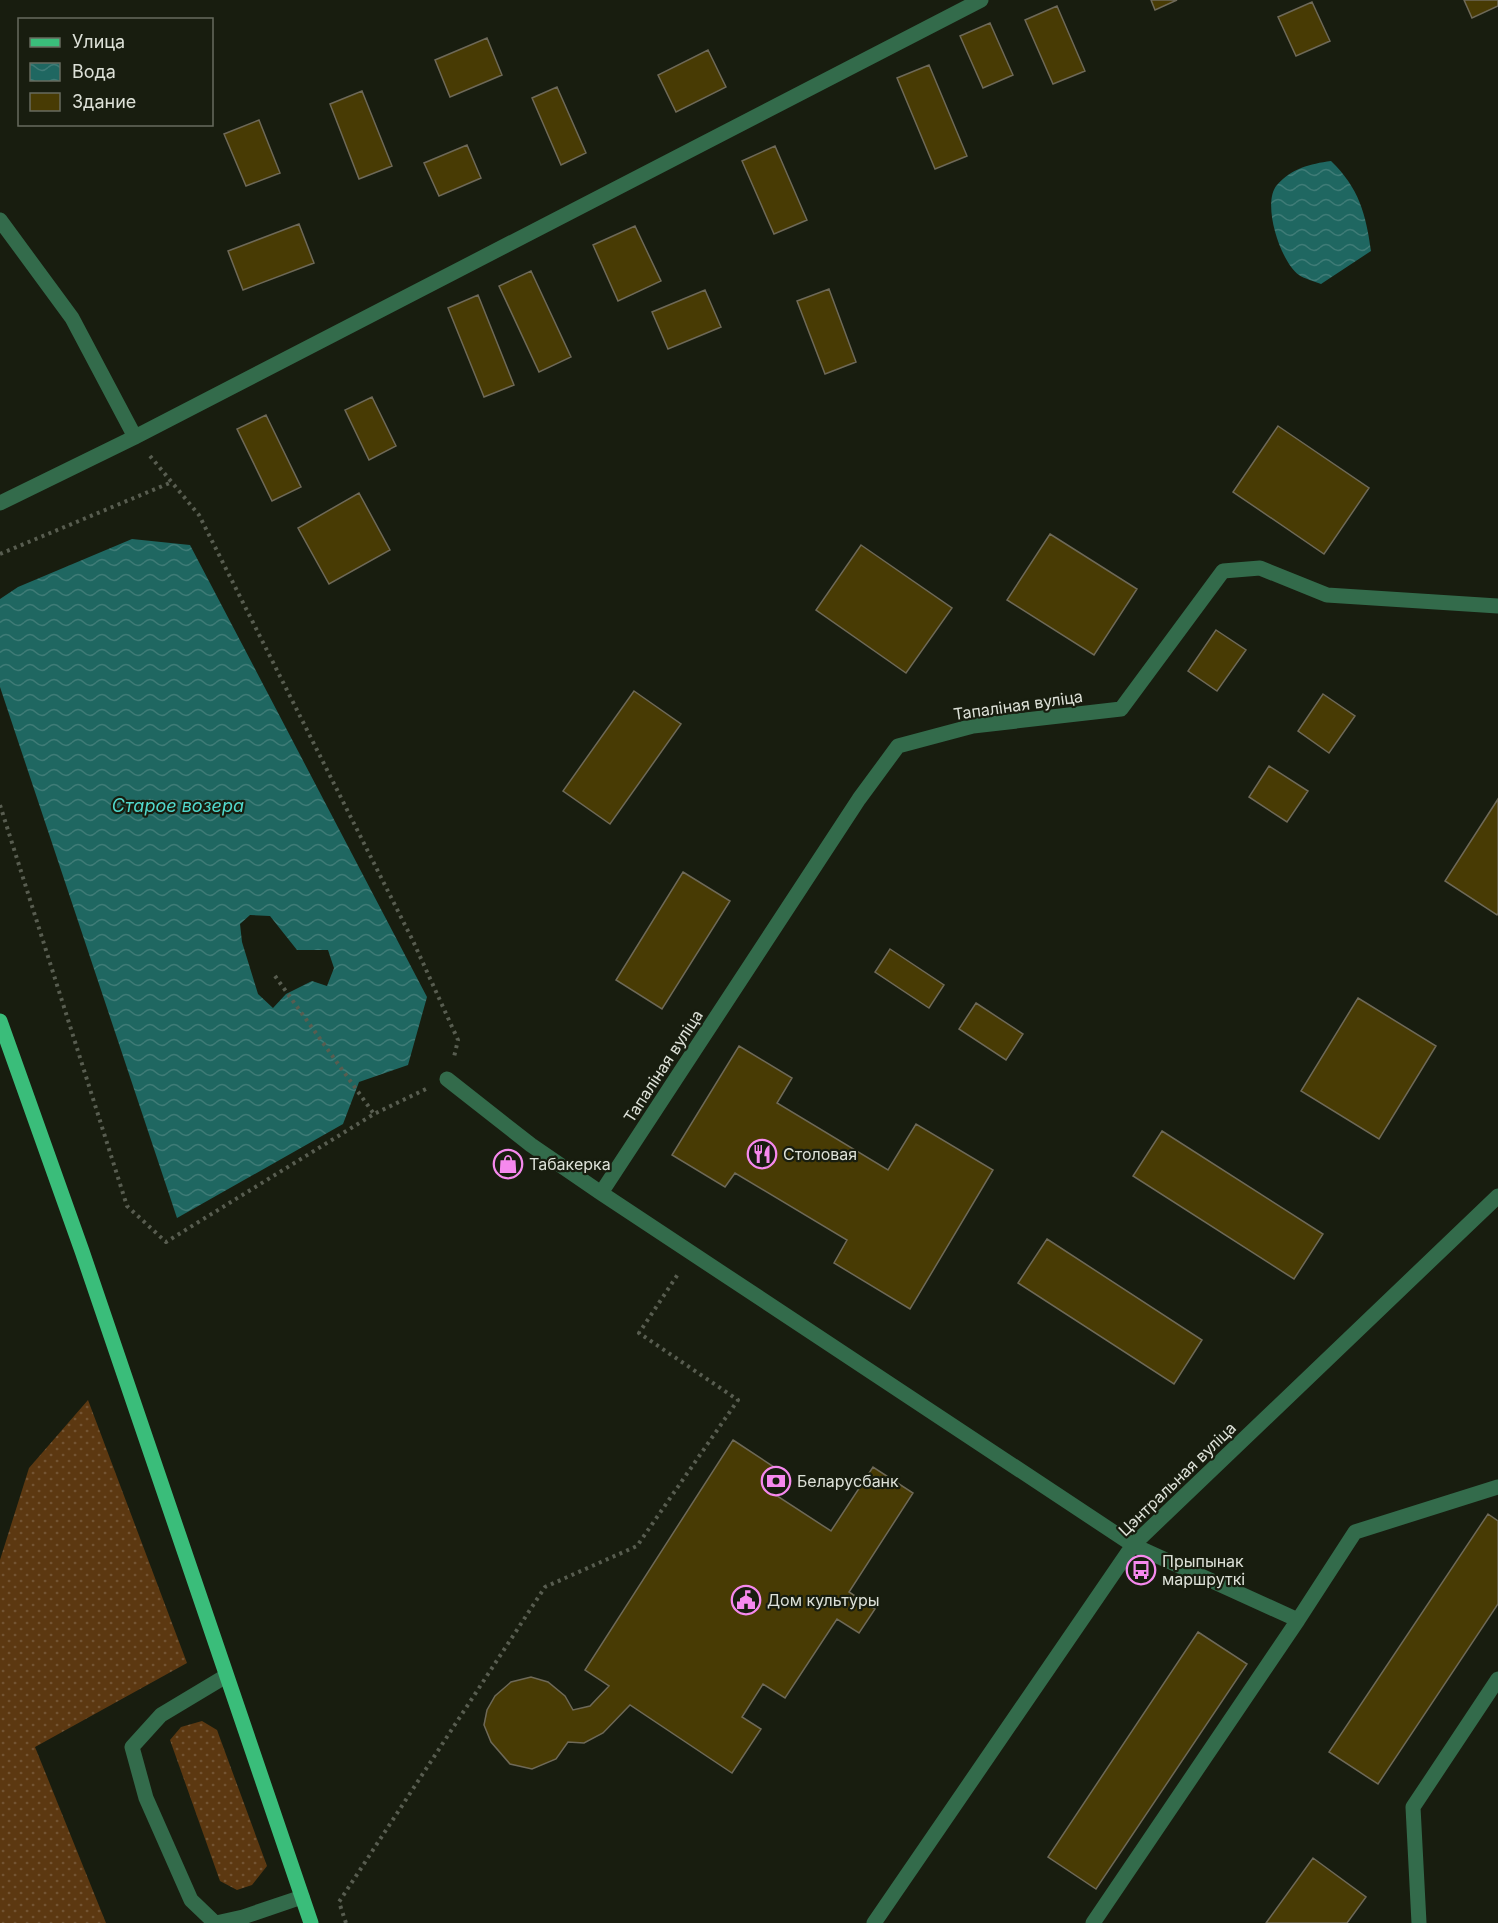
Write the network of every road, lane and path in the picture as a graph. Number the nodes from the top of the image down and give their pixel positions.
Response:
1 (981, 0) edge
2 (0, 220) edge
3 (135, 437) junction
4 (172, 482) junction
5 (0, 503) edge
6 (0, 554) edge
7 (1498, 606) edge
8 (0, 805) edge
9 (275, 976) dead end
10 (0, 1020) edge
11 (447, 1079) junction
12 (374, 1114) junction
13 (602, 1193) junction
14 (1498, 1196) edge
15 (692, 1253) junction
16 (1498, 1488) edge
17 (1133, 1545) junction
18 (1298, 1620) junction
19 (226, 1676) junction
20 (1498, 1679) edge
21 (302, 1896) junction
22 (215, 1923) edge
23 (311, 1923) edge
24 (346, 1923) edge
25 (874, 1923) edge
26 (1093, 1923) edge
27 (1419, 1923) edge

1 - 3 street
2 - 3 street
3 - 4 path
3 - 5 street
4 - 6 path
4 - 11 path
7 - 13 street, Тапаліная вуліца
8 - 12 path
9 - 12 path
10 - 19 main road
11 - 12 path
11 - 13 street
13 - 15 street
14 - 17 street, Цэнтральная вуліца
15 - 17 street
15 - 24 path
16 - 18 street
17 - 18 street
17 - 25 street, Цэнтральная вуліца
18 - 26 street
19 - 21 main road
19 - 22 street
20 - 27 street
21 - 22 street
21 - 23 main road

